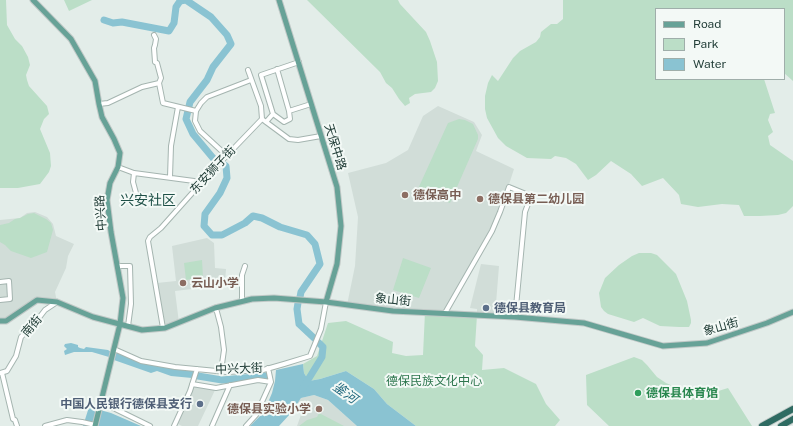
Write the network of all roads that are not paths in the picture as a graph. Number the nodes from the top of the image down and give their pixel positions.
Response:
1 (33, 0) edge
2 (279, 0) edge
3 (154, 35) dead end
4 (299, 62) junction
5 (277, 69) junction
6 (248, 70) dead end
7 (251, 80) junction
8 (159, 83) junction
9 (98, 104) junction
10 (311, 104) junction
11 (178, 107) junction
12 (196, 111) junction
13 (290, 111) junction
14 (273, 114) junction
15 (264, 120) junction
16 (321, 136) junction
17 (226, 155) junction
18 (118, 167) junction
19 (134, 173) junction
20 (170, 177) junction
21 (199, 185) junction
22 (139, 204) dead end
23 (118, 266) junction
24 (245, 266) dead end
25 (0, 282) edge
26 (0, 300) edge
27 (242, 301) junction
28 (57, 302) junction
29 (326, 302) junction
30 (214, 308) junction
31 (793, 312) edge
32 (445, 314) junction
33 (515, 317) junction
34 (0, 321) edge
35 (120, 324) junction
36 (128, 326) junction
37 (163, 328) junction
38 (114, 349) junction
39 (268, 368) junction
40 (197, 369) junction
41 (221, 371) junction
42 (1, 373) edge
43 (271, 382) junction
44 (192, 384) junction
45 (230, 385) junction
46 (100, 405) junction
47 (793, 409) edge
48 (793, 419) edge
49 (95, 425) edge
50 (17, 426) edge
51 (45, 426) edge
52 (150, 426) edge
53 (174, 426) edge
54 (212, 426) edge
55 (246, 426) edge
56 (762, 426) edge
57 (781, 426) edge

1 - 9 main road, 中兴路
2 - 4 main road, 天保中路
3 - 8 street
4 - 5 street
4 - 10 main road, 天保中路
5 - 13 street
5 - 14 street
6 - 7 street
7 - 12 street
7 - 15 street
8 - 9 street
8 - 11 street
9 - 18 main road, 中兴路
10 - 13 street
10 - 16 main road, 天保中路
11 - 12 street
11 - 20 street
12 - 17 street
13 - 14 street
14 - 15 street, 东安狮子街
15 - 16 street
15 - 17 street, 东安狮子街
16 - 29 main road, 天保中路
17 - 21 street, 东安狮子街
18 - 19 street
18 - 23 main road, 中兴路
19 - 20 street
19 - 22 street
20 - 21 street
21 - 37 street, 东安狮子街
23 - 35 main road, 中兴路
23 - 36 street
24 - 27 street
25 - 26 street
27 - 29 main road, 象山街
27 - 30 main road, 象山街
28 - 34 main road, 象山街
28 - 35 main road, 象山街
28 - 42 street, 南街
29 - 32 main road, 象山街
29 - 39 street, 中兴大街
30 - 37 main road, 象山街
30 - 41 street
31 - 33 main road, 象山街
32 - 33 main road, 象山街
32 - 33 street
35 - 36 main road, 象山街
35 - 38 main road, 中兴路
36 - 37 main road, 象山街
38 - 40 street, 中兴大街
38 - 46 main road, 中兴路
39 - 41 street, 中兴大街
39 - 43 street
40 - 41 street, 中兴大街
40 - 44 street
42 - 50 street
43 - 45 street
43 - 55 street
44 - 45 street
44 - 53 street
45 - 54 street
46 - 49 main road, 中兴路
46 - 52 street
47 - 56 highway
48 - 57 highway
49 - 51 street

